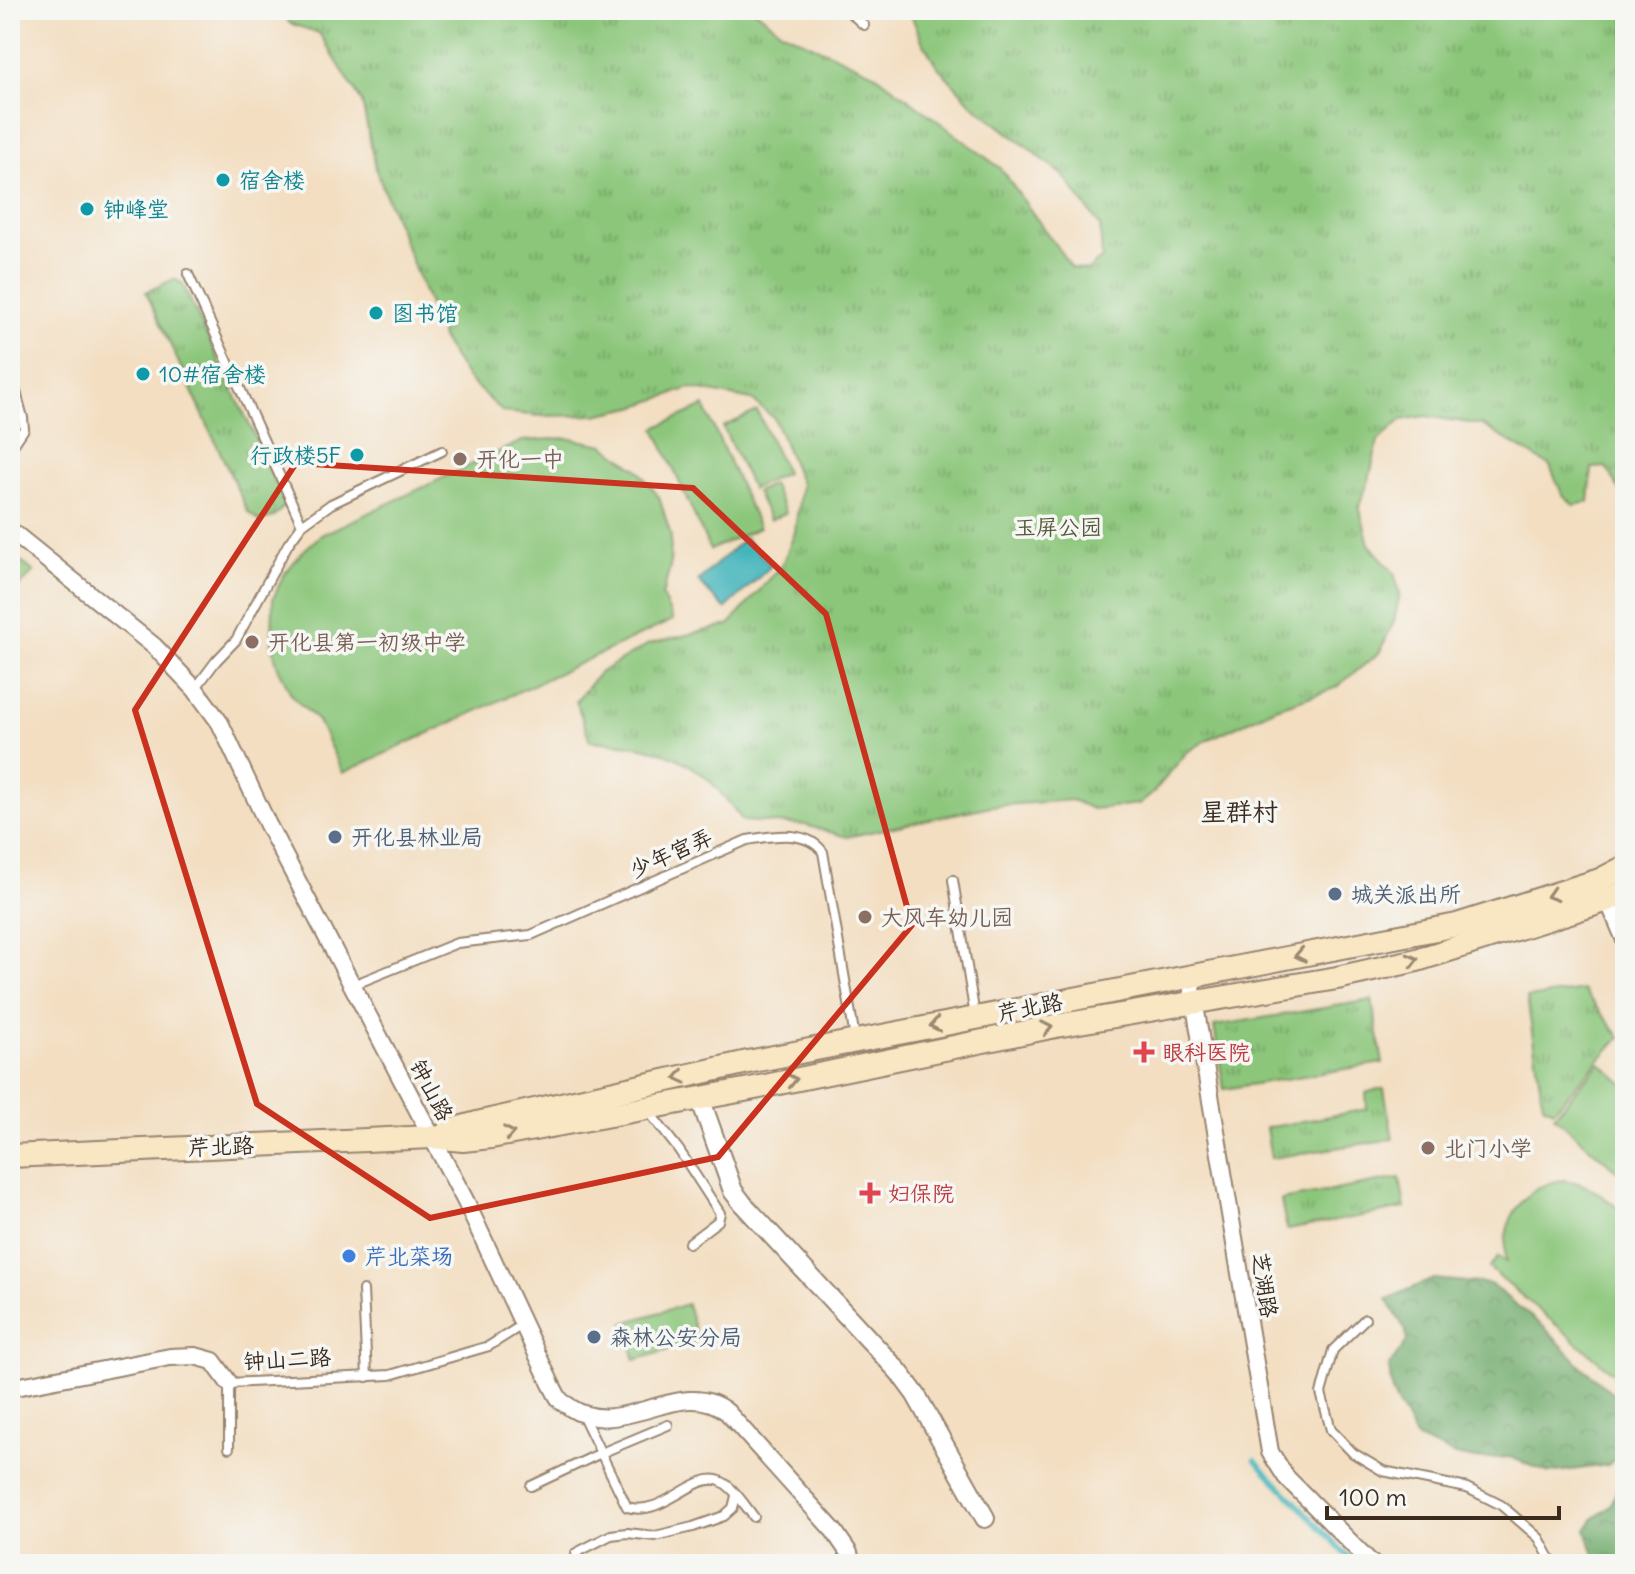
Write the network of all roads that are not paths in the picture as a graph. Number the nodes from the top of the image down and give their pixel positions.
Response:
1 (847, 10) edge
2 (864, 25) dead end
3 (188, 274) dead end
4 (10, 369) edge
5 (10, 450) edge
6 (442, 451) dead end
7 (302, 525) junction
8 (10, 530) edge
9 (195, 689) junction
10 (1625, 867) edge
11 (953, 880) dead end
12 (1611, 891) edge
13 (1625, 940) edge
14 (1190, 976) junction
15 (352, 985) junction
16 (1195, 1002) junction
17 (975, 1017) junction
18 (856, 1041) junction
19 (748, 1062) junction
20 (755, 1088) junction
21 (700, 1098) junction
22 (646, 1108) junction
23 (432, 1137) junction
24 (10, 1156) edge
25 (689, 1243) dead end
26 (363, 1290) dead end
27 (1365, 1319) dead end
28 (523, 1325) junction
29 (367, 1377) junction
30 (229, 1383) junction
31 (10, 1388) edge
32 (583, 1415) junction
33 (668, 1425) dead end
34 (229, 1448) dead end
35 (601, 1453) junction
36 (531, 1486) dead end
37 (736, 1496) junction
38 (754, 1517) dead end
39 (985, 1518) dead end
40 (576, 1553) dead end
41 (852, 1564) edge
42 (1372, 1564) edge
43 (1553, 1564) edge

1 - 2 lane
3 - 7 lane
4 - 5 lane
6 - 7 lane
7 - 9 lane
8 - 9 street, 钟山路
9 - 15 street, 钟山路
10 - 12 main road, 芹北路
11 - 17 lane
12 - 13 street
12 -> 14 main road, 芹北路
16 -> 12 main road, 芹北路
14 - 16 street, 芝湖路
14 - 17 main road, 芹北路
15 - 18 lane, 少年宫弄
15 - 23 street, 钟山路
20 -> 16 main road, 芹北路
16 - 42 street, 芝湖路
17 -> 18 main road, 芹北路
18 - 19 main road, 芹北路
19 - 20 street
19 -> 23 main road, 芹北路
20 - 21 main road, 芹北路
21 - 22 main road, 芹北路
21 - 39 street
23 -> 22 main road, 芹北路
22 - 25 lane
23 - 24 main road, 芹北路
23 - 28 street, 钟山路
26 - 29 lane
27 - 43 lane
28 - 29 lane, 钟山二路
28 - 32 street, 钟山路
29 - 30 lane, 钟山二路
30 - 31 street, 钟山二路
30 - 34 lane
32 - 35 lane
32 - 41 street
33 - 35 lane
35 - 36 lane
35 - 37 lane
37 - 38 lane
37 - 40 lane

